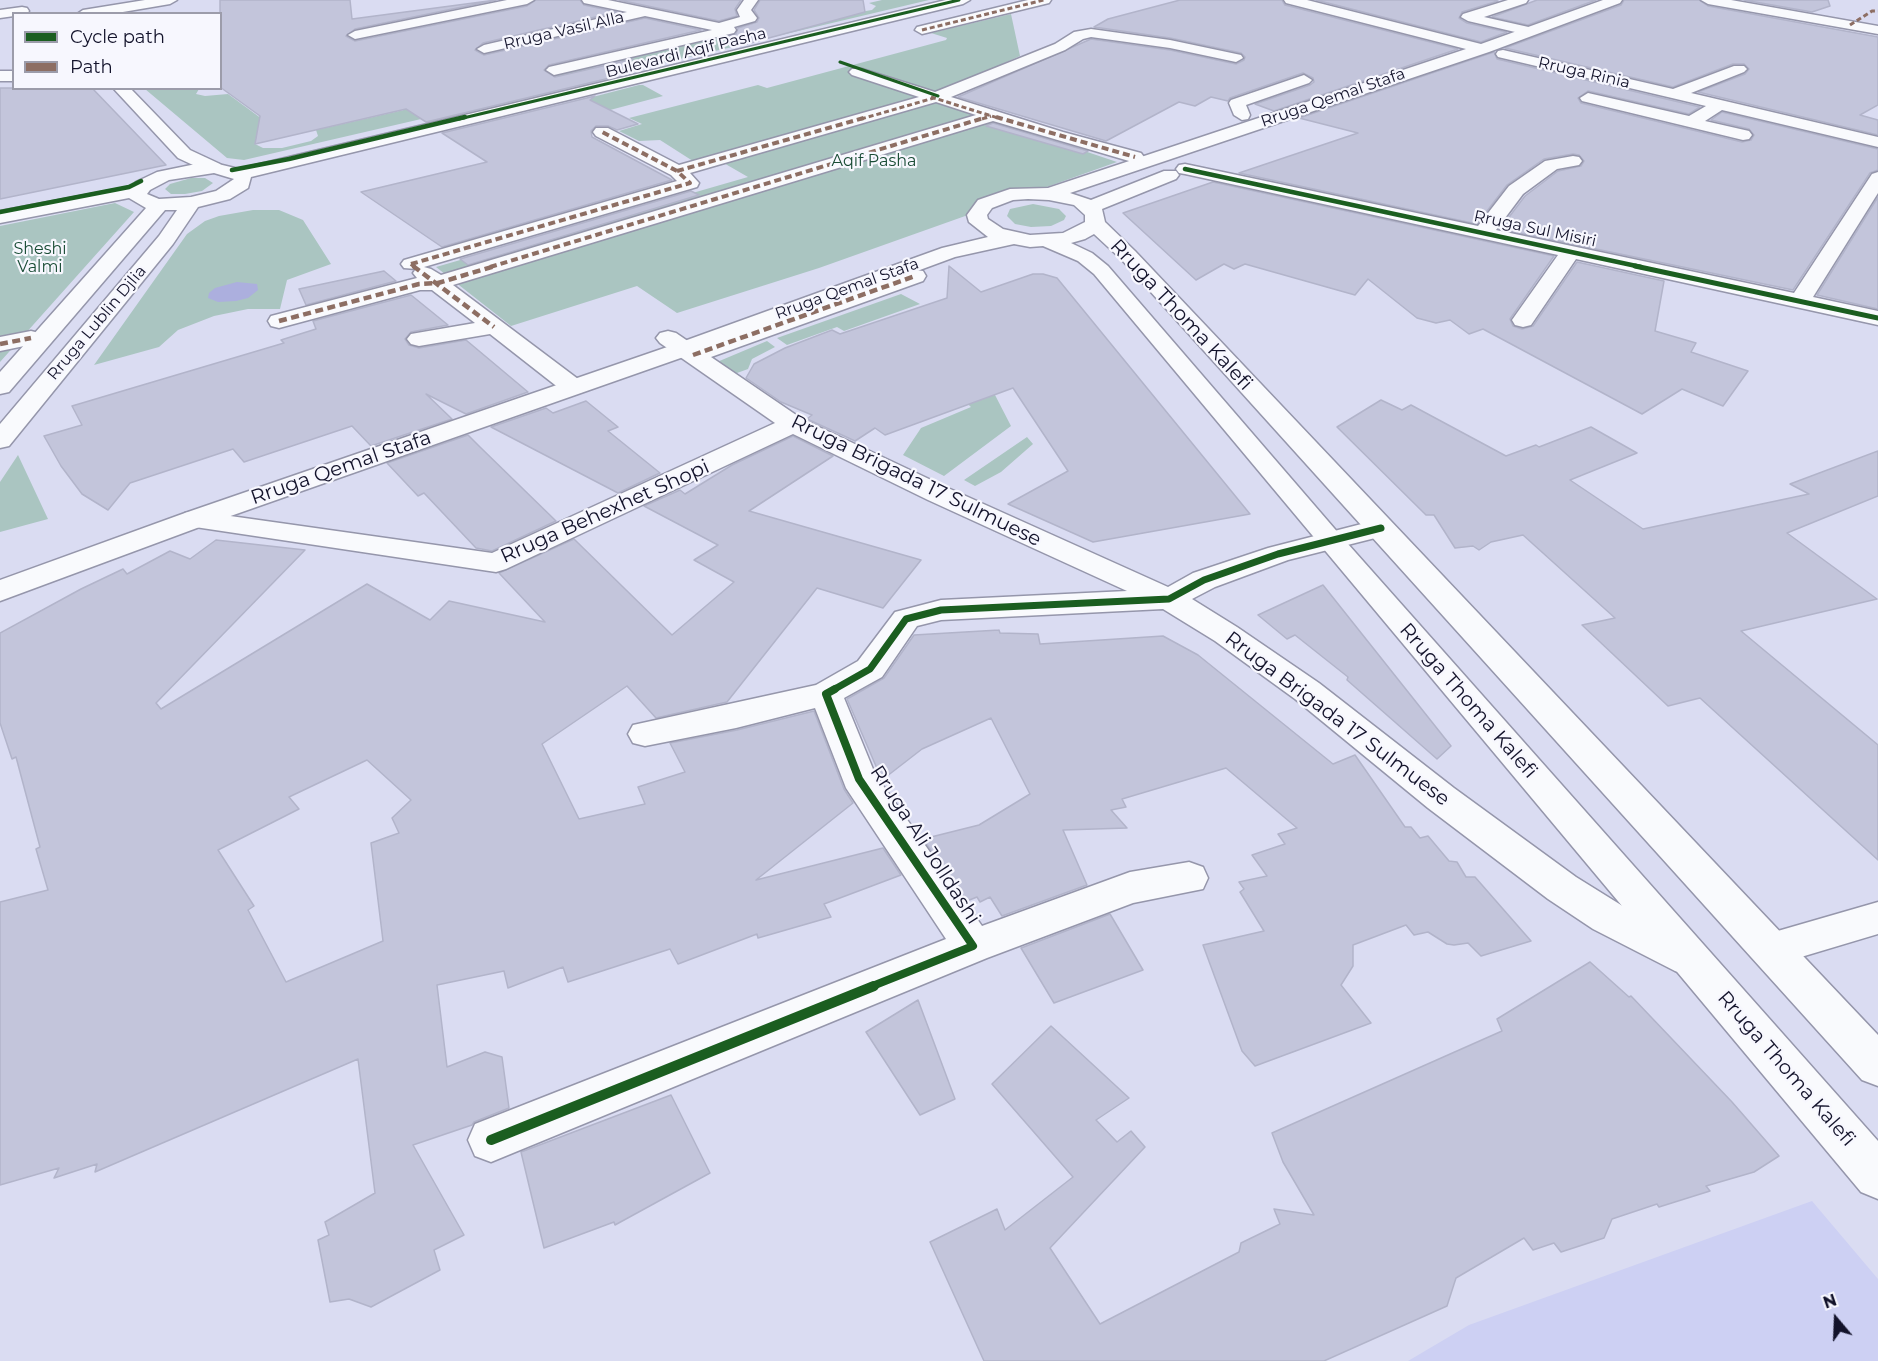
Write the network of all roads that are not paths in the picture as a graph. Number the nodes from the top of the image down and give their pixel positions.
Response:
1 (9, 0) edge
2 (170, 0) edge
3 (527, 0) edge
4 (589, 0) edge
5 (751, 0) edge
6 (963, 0) edge
7 (1044, 0) edge
8 (1291, 0) edge
9 (1521, 0) edge
10 (1708, 0) edge
11 (1623, 2) edge
12 (617, 7) junction
13 (694, 7) dead end
14 (1878, 11) edge
15 (23, 12) edge
16 (95, 12) edge
17 (644, 12) junction
18 (1850, 25) junction
19 (725, 29) junction
20 (922, 30) dead end
21 (1878, 30) edge
22 (1528, 31) junction
23 (355, 35) dead end
24 (770, 46) junction
25 (1480, 48) junction
26 (1503, 54) junction
27 (1236, 57) dead end
28 (1739, 69) dead end
29 (554, 70) dead end
30 (857, 72) dead end
31 (1304, 80) dead end
32 (123, 90) edge
33 (1675, 94) junction
34 (934, 98) junction
35 (1588, 98) dead end
36 (1720, 105) junction
37 (1242, 115) dead end
38 (991, 116) junction
39 (1691, 122) junction
40 (1296, 129) dead end
41 (602, 132) dead end
42 (1743, 135) dead end
43 (1878, 142) edge
44 (184, 154) junction
45 (1135, 157) dead end
46 (1218, 157) dead end
47 (1573, 161) dead end
48 (214, 168) junction
49 (1185, 169) junction
50 (677, 171) junction
51 (169, 174) junction
52 (239, 174) junction
53 (1878, 178) edge
54 (138, 191) junction
55 (1049, 194) junction
56 (191, 203) junction
57 (159, 205) junction
58 (1093, 216) junction
59 (0, 217) edge
60 (978, 222) junction
61 (1484, 232) junction
62 (1012, 238) junction
63 (1048, 241) junction
64 (1572, 251) junction
65 (915, 276) dead end
66 (438, 283) junction
67 (1800, 301) junction
68 (1878, 318) edge
69 (1523, 320) dead end
70 (279, 321) dead end
71 (494, 327) junction
72 (31, 338) dead end
73 (419, 339) dead end
74 (0, 344) edge
75 (681, 347) junction
76 (566, 381) junction
77 (0, 387) edge
78 (793, 424) junction
79 (0, 440) edge
80 (195, 519) junction
81 (1381, 528) junction
82 (1330, 541) junction
83 (0, 570) edge
84 (0, 591) edge
85 (1169, 599) junction
86 (826, 694) junction
87 (645, 734) dead end
88 (1189, 878) dead end
89 (1878, 918) edge
90 (973, 946) junction
91 (1772, 949) junction
92 (1692, 960) junction
93 (1878, 1066) edge
94 (490, 1140) dead end
95 (1878, 1176) edge

1 - 15 main road
2 - 16 main road
3 - 23 main road
4 - 12 main road
5 - 19 main road
6 - 24 main road, Bulevardi Aqif Pasha
7 - 20 main road
8 - 25 main road, Rruga Rinia
9 - 22 main road
10 - 18 main road
11 - 22 main road, Rruga Qemal Stafa
11 - 26 main road, Rruga Qemal Stafa
12 - 17 main road
12 - 17 main road, Rruga Vasil Alla
13 - 19 main road
14 - 18 main road
17 - 19 main road
18 - 21 main road
19 - 24 main road
19 - 29 main road
22 - 25 main road, Rruga Qemal Stafa
24 - 52 main road, Bulevardi Aqif Pasha
25 - 26 main road, Rruga Rinia
25 - 55 main road, Rruga Qemal Stafa
26 - 33 main road, Rruga Rinia
26 - 40 main road, Rruga Qemal Stafa
27 - 34 main road
28 - 33 main road
30 - 34 main road
31 - 37 main road
32 - 44 main road
33 - 36 main road, Rruga Rinia
34 - 38 main road
34 - 50 main road
35 - 39 main road
36 - 39 main road
36 - 43 main road, Rruga Rinia
38 - 45 main road
38 - 66 main road
39 - 42 main road
41 - 50 main road
44 - 48 main road
44 - 51 main road
46 - 49 main road
47 - 61 main road
48 - 51 main road
48 - 52 main road
49 - 58 main road
49 - 61 main road, Rruga Sul Misiri
50 - 66 main road
51 - 54 main road
52 - 56 main road
53 - 67 main road
54 - 57 main road
54 - 59 main road
55 - 58 main road
55 - 60 main road
56 - 57 main road
56 - 79 main road, Rruga Lublin Djlia
57 - 77 main road, Rruga Lublin Djlia
58 - 63 main road
58 - 81 main road, Rruga Thoma Kalefi
60 - 62 main road
60 - 75 main road, Rruga Qemal Stafa
61 - 64 main road, Rruga Sul Misiri
62 - 63 main road
62 - 75 main road, Rruga Qemal Stafa
63 - 82 main road, Rruga Thoma Kalefi
64 - 67 main road, Rruga Sul Misiri
64 - 69 main road
65 - 75 main road
66 - 70 main road
66 - 71 main road
67 - 68 main road, Rruga Sul Misiri
71 - 73 main road
71 - 76 main road
72 - 74 main road
75 - 76 main road, Rruga Qemal Stafa
75 - 78 main road, Rruga Brigada 17 Sulmuese
76 - 80 main road, Rruga Qemal Stafa
76 - 83 main road, Rruga Qemal Stafa
78 - 80 main road, Rruga Behexhet Shopi
78 - 85 main road, Rruga Brigada 17 Sulmuese
80 - 84 main road, Rruga Qemal Stafa
81 - 82 main road
81 - 91 main road, Rruga Thoma Kalefi
82 - 85 main road
82 - 92 main road, Rruga Thoma Kalefi
85 - 86 main road
85 - 92 main road, Rruga Brigada 17 Sulmuese
86 - 87 main road
86 - 90 main road, Rruga Ali Jolldashi
88 - 90 main road, Rruga Ali Jolldashi
89 - 91 main road
90 - 94 main road, Rruga Ali Jolldashi
91 - 93 main road, Rruga Thoma Kalefi
92 - 95 main road, Rruga Thoma Kalefi

